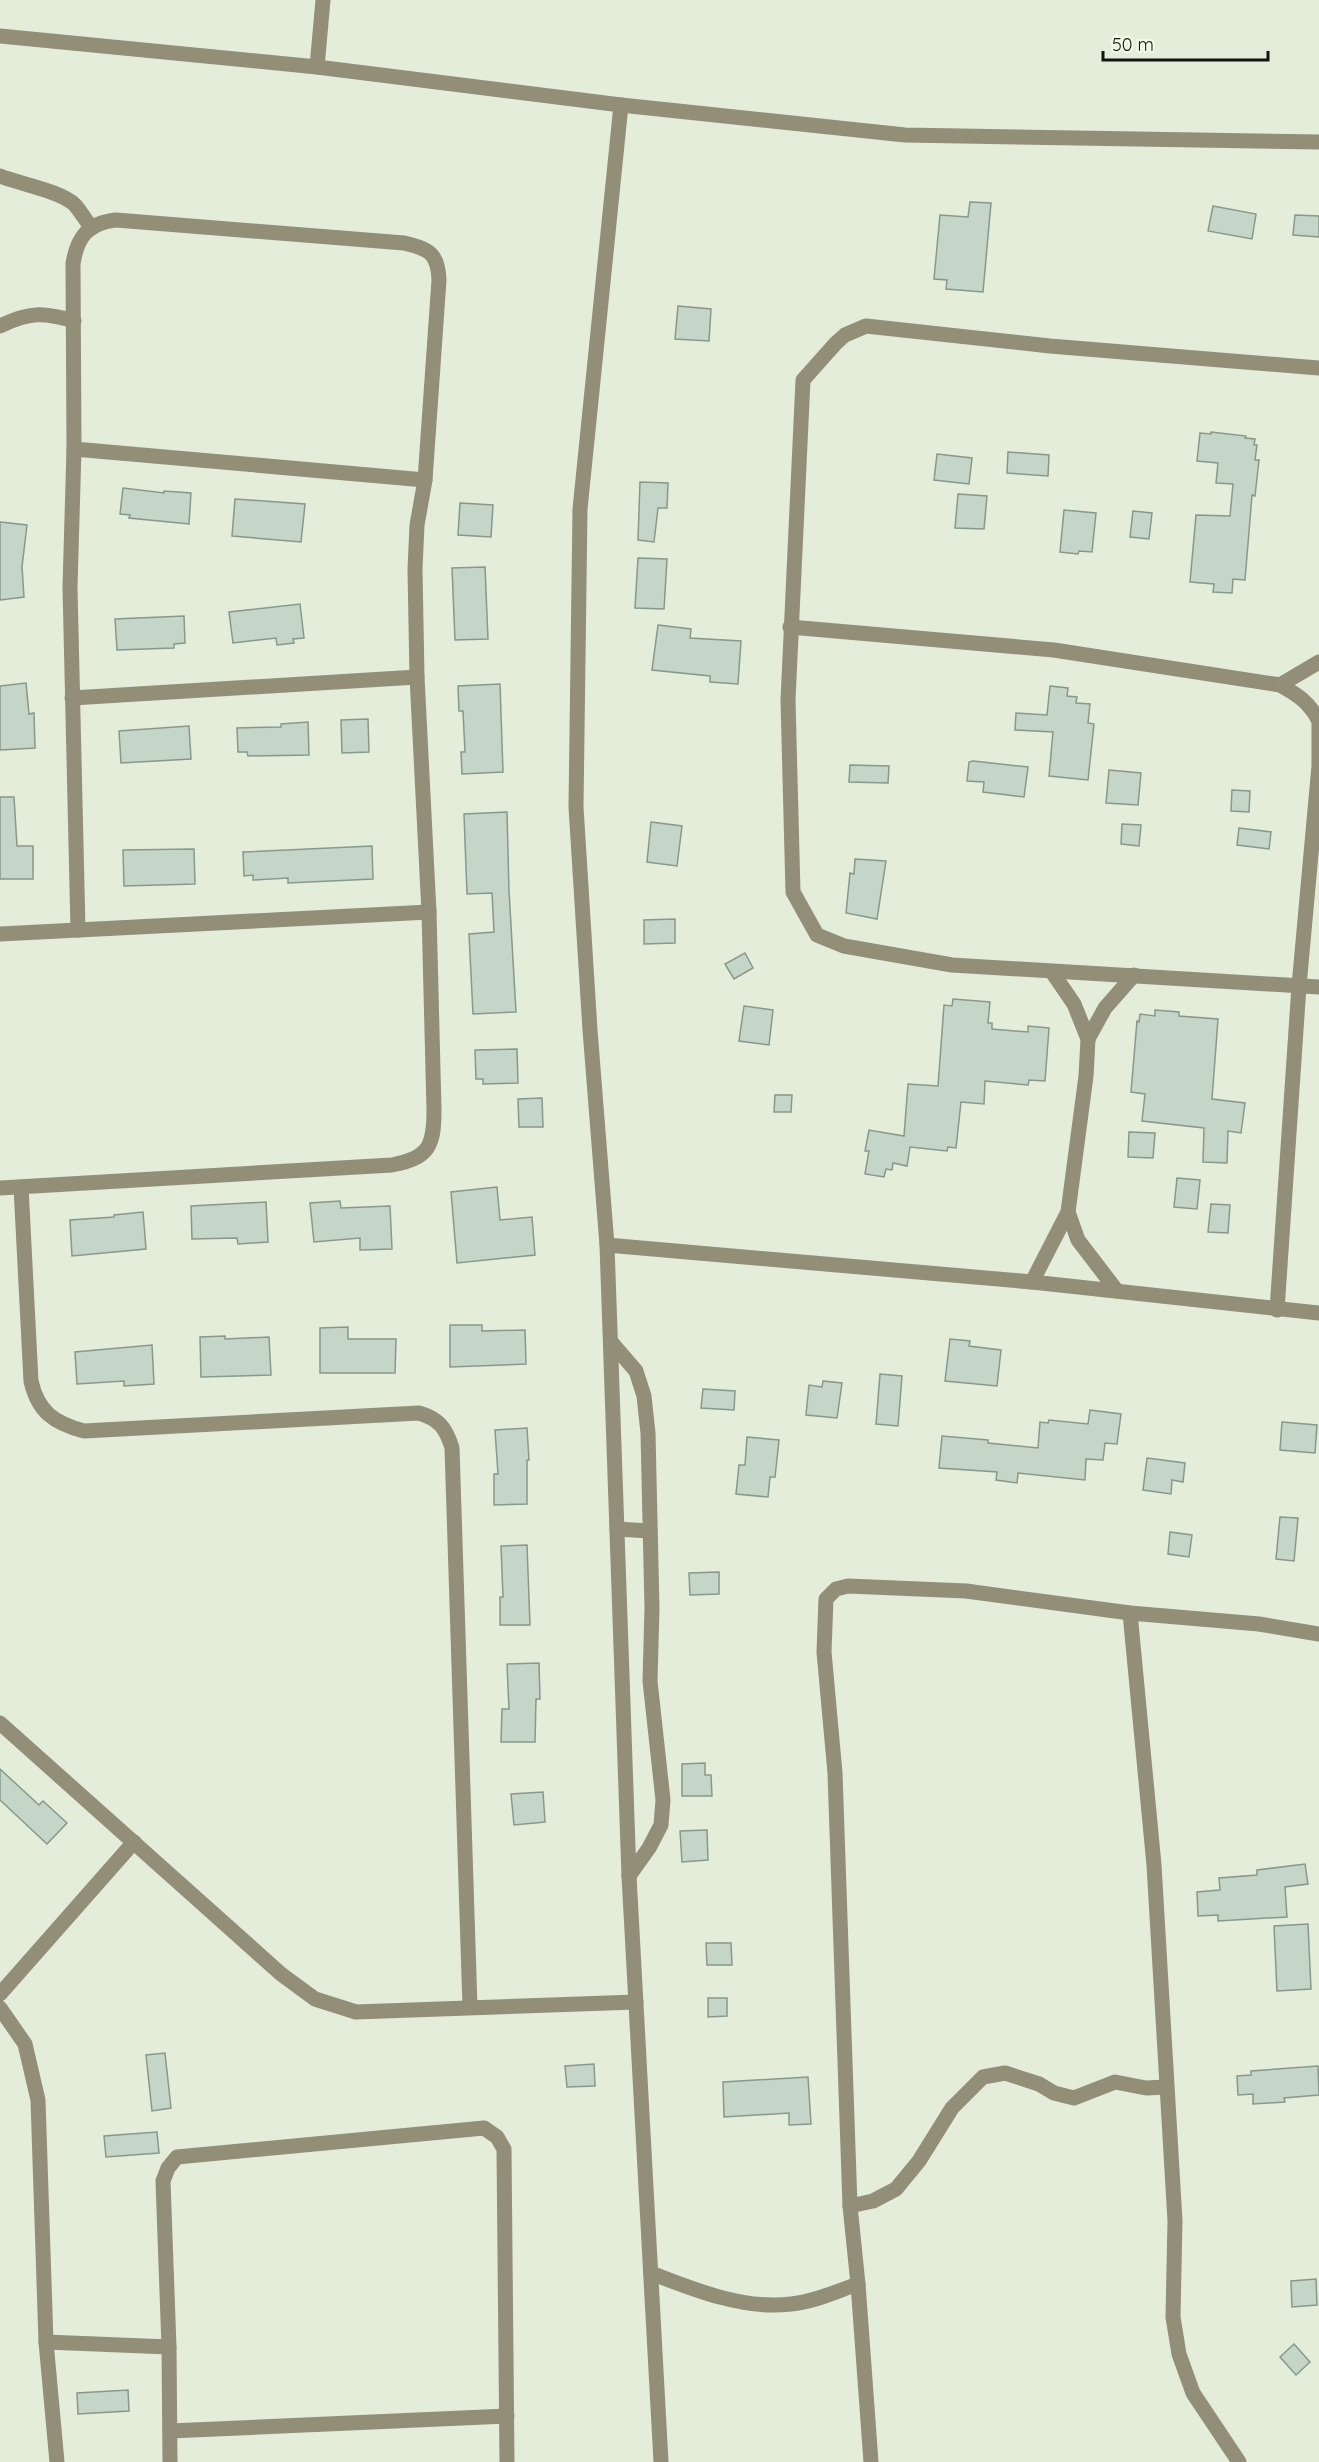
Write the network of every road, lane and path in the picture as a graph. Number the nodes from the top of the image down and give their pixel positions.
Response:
1 (323, 0) edge
2 (0, 36) edge
3 (317, 68) junction
4 (621, 105) junction
5 (1319, 142) edge
6 (0, 176) edge
7 (92, 228) junction
8 (74, 321) junction
9 (0, 326) edge
10 (1319, 368) edge
11 (74, 449) junction
12 (425, 480) junction
13 (790, 627) junction
14 (1319, 662) edge
15 (417, 677) junction
16 (1280, 685) junction
17 (72, 698) junction
18 (1319, 720) edge
19 (429, 912) junction
20 (78, 930) junction
21 (0, 934) edge
22 (1052, 972) junction
23 (1134, 975) junction
24 (1299, 986) junction
25 (1319, 987) edge
26 (1088, 1039) junction
27 (21, 1187) junction
28 (0, 1188) edge
29 (1068, 1212) junction
30 (607, 1245) junction
31 (1032, 1282) junction
32 (1117, 1291) junction
33 (1277, 1310) junction
34 (1319, 1313) edge
35 (611, 1342) junction
36 (617, 1529) junction
37 (650, 1531) junction
38 (1130, 1613) junction
39 (1319, 1634) edge
40 (0, 1723) edge
41 (135, 1842) junction
42 (629, 1876) junction
43 (0, 1994) edge
44 (636, 2002) junction
45 (470, 2007) junction
46 (0, 2008) edge
47 (1166, 2087) junction
48 (850, 2206) junction
49 (651, 2273) junction
50 (858, 2284) junction
51 (46, 2342) junction
52 (170, 2347) junction
53 (507, 2416) junction
54 (170, 2431) junction
55 (57, 2462) edge
56 (170, 2462) edge
57 (507, 2462) edge
58 (661, 2462) edge
59 (871, 2462) edge
60 (1239, 2462) edge

1 - 3 street
2 - 3 street
3 - 4 street
4 - 5 street
4 - 30 street
6 - 7 street
7 - 8 street
7 - 12 street
8 - 9 street
8 - 11 street
10 - 13 street
11 - 12 street
11 - 17 street
12 - 15 street
13 - 16 street
13 - 22 street
14 - 16 street
15 - 17 street
15 - 19 street
16 - 18 street
17 - 20 street
18 - 24 street
19 - 20 street
19 - 27 street
20 - 21 street
22 - 23 street
22 - 26 street
23 - 24 street
23 - 26 street
24 - 25 street
24 - 33 street
26 - 29 street
27 - 28 street
27 - 45 street
29 - 31 street
29 - 32 street
30 - 31 street
30 - 35 street
31 - 32 street
32 - 33 street
33 - 34 street
35 - 36 street
35 - 37 street
36 - 37 street
36 - 42 street
37 - 42 street
38 - 39 street
38 - 47 street
38 - 48 street
40 - 41 street
41 - 43 street
41 - 45 street
42 - 44 street
44 - 45 street
44 - 49 street
46 - 51 street
47 - 48 street
47 - 60 street
48 - 50 street
49 - 50 street
49 - 58 street
50 - 59 street
51 - 52 street
51 - 55 street
52 - 53 street
52 - 54 street
53 - 54 street
53 - 57 street
54 - 56 street

